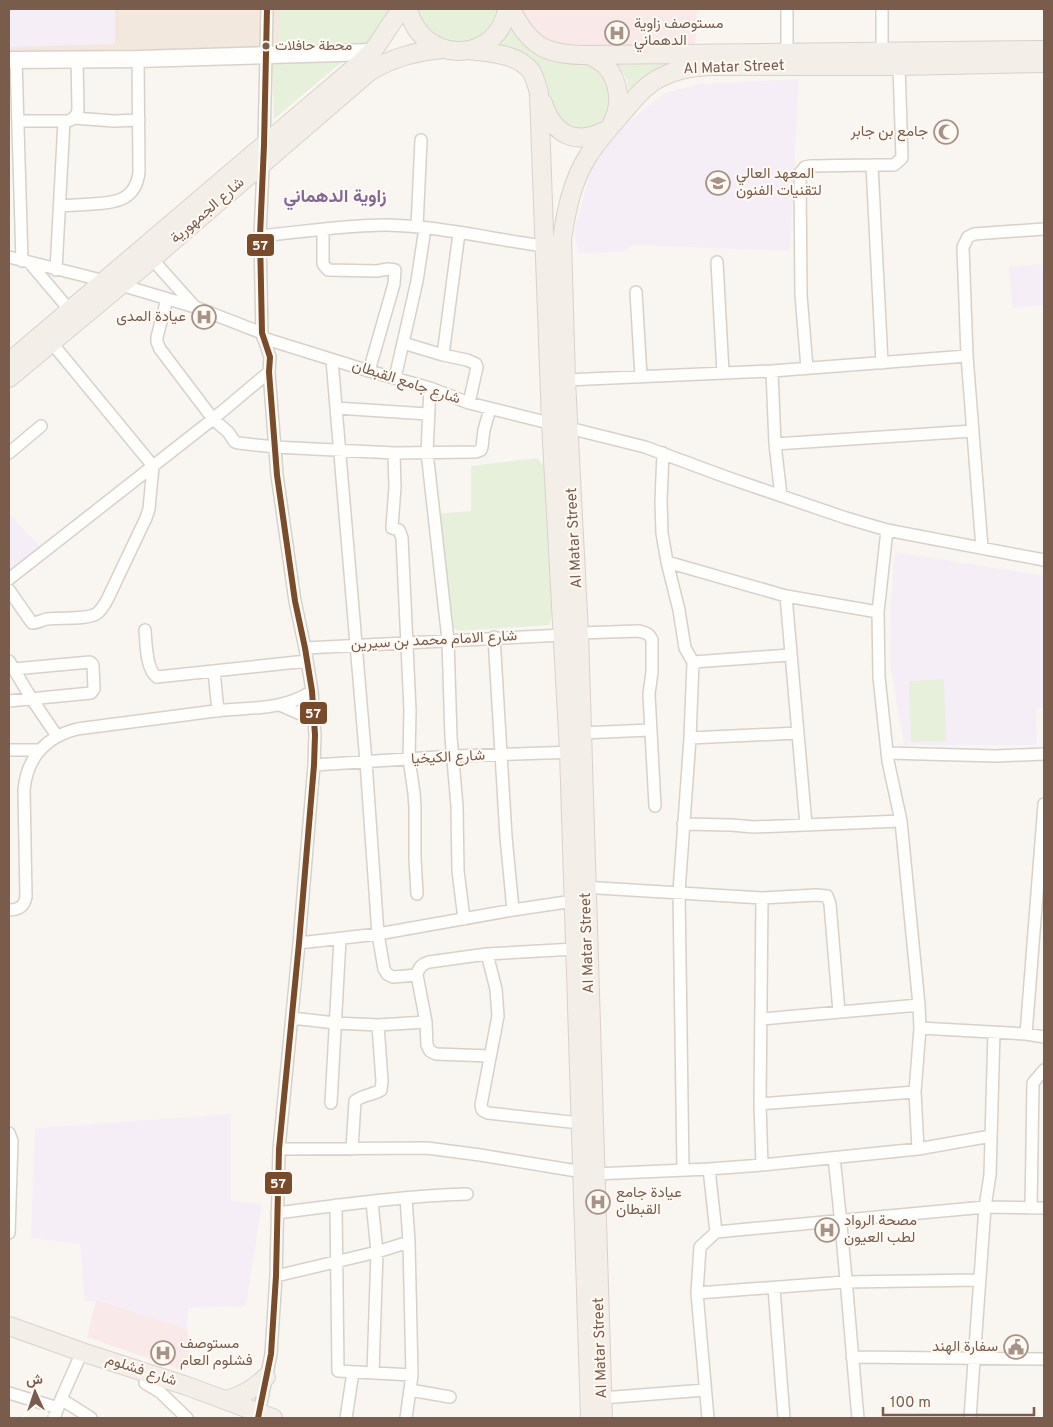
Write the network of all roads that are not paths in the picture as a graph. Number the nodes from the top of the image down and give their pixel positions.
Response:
1 (267, 9) edge
2 (401, 9) edge
3 (408, 9) edge
4 (507, 9) edge
5 (512, 9) edge
6 (787, 9) edge
7 (882, 9) edge
8 (442, 49) junction
9 (469, 50) junction
10 (1044, 50) edge
11 (882, 51) junction
12 (372, 52) junction
13 (787, 53) junction
14 (266, 54) junction
15 (589, 55) junction
16 (138, 59) junction
17 (13, 60) edge
18 (77, 60) junction
19 (1044, 63) edge
20 (899, 66) junction
21 (539, 93) junction
22 (69, 120) junction
23 (138, 120) junction
24 (18, 121) junction
25 (609, 128) junction
26 (422, 140) dead end
27 (264, 145) junction
28 (263, 164) junction
29 (872, 165) junction
30 (60, 206) junction
31 (421, 227) junction
32 (1044, 229) edge
33 (323, 230) junction
34 (459, 233) junction
35 (260, 236) junction
36 (544, 246) junction
37 (9, 257) edge
38 (152, 259) junction
39 (26, 261) junction
40 (717, 262) dead end
41 (56, 270) junction
42 (103, 280) junction
43 (121, 285) junction
44 (636, 292) dead end
45 (167, 299) junction
46 (195, 308) junction
47 (74, 315) junction
48 (262, 335) junction
49 (51, 342) junction
50 (404, 344) junction
51 (443, 355) junction
52 (967, 356) junction
53 (332, 360) junction
54 (9, 362) edge
55 (882, 363) junction
56 (807, 368) junction
57 (369, 371) junction
58 (772, 371) junction
59 (269, 372) junction
60 (723, 373) junction
61 (641, 376) junction
62 (9, 378) edge
63 (394, 378) junction
64 (566, 380) junction
65 (430, 388) junction
66 (469, 403) junction
67 (336, 408) junction
68 (490, 409) junction
69 (428, 414) junction
70 (213, 419) junction
71 (551, 423) junction
72 (41, 426) dead end
73 (570, 428) junction
74 (973, 431) junction
75 (775, 444) junction
76 (275, 448) junction
77 (339, 450) junction
78 (427, 452) junction
79 (9, 453) edge
80 (394, 453) junction
81 (663, 453) junction
82 (153, 466) junction
83 (781, 496) junction
84 (887, 530) junction
85 (982, 548) junction
86 (1044, 560) edge
87 (666, 562) junction
88 (9, 578) edge
89 (9, 590) edge
90 (786, 596) junction
91 (878, 612) junction
92 (145, 630) dead end
93 (571, 634) junction
94 (494, 638) junction
95 (448, 640) junction
96 (406, 643) junction
97 (356, 645) junction
98 (305, 648) junction
99 (790, 655) junction
100 (307, 661) junction
101 (693, 662) junction
102 (11, 665) edge
103 (214, 671) junction
104 (312, 691) junction
105 (31, 698) junction
106 (9, 700) edge
107 (280, 706) junction
108 (218, 711) junction
109 (314, 720) junction
110 (650, 730) junction
111 (582, 733) junction
112 (798, 733) junction
113 (58, 736) junction
114 (690, 738) junction
115 (9, 750) edge
116 (40, 750) junction
117 (576, 752) junction
118 (887, 753) junction
119 (1044, 754) edge
120 (453, 756) junction
121 (501, 756) junction
122 (409, 759) junction
123 (366, 762) junction
124 (314, 765) junction
125 (1044, 804) edge
126 (655, 806) dead end
127 (901, 821) junction
128 (683, 824) junction
129 (806, 825) junction
130 (577, 892) junction
131 (679, 892) junction
132 (417, 894) dead end
133 (762, 898) junction
134 (9, 910) edge
135 (513, 910) junction
136 (464, 919) junction
137 (378, 934) junction
138 (340, 939) junction
139 (299, 943) junction
140 (574, 950) junction
141 (487, 954) junction
142 (417, 975) junction
143 (919, 1005) junction
144 (839, 1012) junction
145 (292, 1018) junction
146 (761, 1019) junction
147 (426, 1022) junction
148 (335, 1024) junction
149 (378, 1024) junction
150 (920, 1028) junction
151 (994, 1032) junction
152 (1026, 1034) junction
153 (1044, 1038) edge
154 (490, 1056) junction
155 (1044, 1070) edge
156 (1039, 1083) edge
157 (915, 1092) junction
158 (331, 1103) dead end
159 (760, 1104) junction
160 (580, 1124) junction
161 (9, 1133) edge
162 (991, 1136) junction
163 (280, 1149) junction
164 (352, 1149) junction
165 (918, 1149) junction
166 (834, 1158) junction
167 (762, 1165) junction
168 (709, 1169) junction
169 (683, 1170) junction
170 (589, 1173) junction
171 (467, 1194) dead end
172 (406, 1198) junction
173 (372, 1202) junction
174 (336, 1205) junction
175 (984, 1208) junction
176 (1031, 1208) junction
177 (1044, 1208) edge
178 (277, 1213) junction
179 (841, 1221) junction
180 (9, 1224) edge
181 (716, 1232) junction
182 (9, 1233) edge
183 (409, 1242) junction
184 (377, 1252) junction
185 (336, 1262) junction
186 (276, 1276) junction
187 (980, 1280) junction
188 (845, 1282) junction
189 (774, 1288) junction
190 (702, 1293) junction
191 (9, 1326) edge
192 (9, 1336) edge
193 (80, 1356) junction
194 (852, 1357) junction
195 (973, 1358) junction
196 (1044, 1359) edge
197 (353, 1372) junction
198 (373, 1373) junction
199 (412, 1375) junction
200 (266, 1377) junction
201 (144, 1383) junction
202 (410, 1390) junction
203 (705, 1390) junction
204 (9, 1393) edge
205 (450, 1397) dead end
206 (602, 1398) junction
207 (226, 1400) junction
208 (57, 1408) edge
209 (260, 1417) edge
210 (91, 1418) edge
211 (186, 1418) edge
212 (346, 1418) edge
213 (406, 1418) edge
214 (590, 1418) edge
215 (603, 1418) edge
216 (708, 1418) edge
217 (784, 1418) edge
218 (858, 1418) edge
219 (970, 1418) edge

1 - 14 street
2 - 12 main road, شارع الجمهورية
3 - 8 main road
4 - 9 main road
5 - 15 main road, Al Matar Street
6 - 13 street
7 - 11 street
8 - 9 main road, شارع الجمهورية
8 - 28 main road, شارع الجمهورية
9 - 21 main road, شارع الجمهورية
10 - 11 main road, Al Matar Street
11 - 13 main road, Al Matar Street
12 - 14 main road
12 - 27 main road, شارع الجمهورية
13 - 15 main road, Al Matar Street
14 - 16 main road
14 - 27 street
15 - 25 main road
16 - 18 main road
16 - 23 street
17 - 18 main road
17 - 24 street
18 - 22 street
19 - 20 main road, Al Matar Street
20 - 25 main road, Al Matar Street
20 - 29 street
21 - 25 main road, شارع الجمهورية
21 - 36 main road
22 - 23 street
22 - 24 street
22 - 30 street
23 - 30 street
24 - 39 street
25 - 64 main road, Al Matar Street
26 - 31 street
27 - 28 street
27 - 42 main road, شارع الجمهورية
28 - 35 street
28 - 38 main road, شارع الجمهورية
29 - 55 street
29 - 56 street
30 - 41 street
31 - 33 street
31 - 34 street
31 - 50 street
32 - 52 street
33 - 35 street
33 - 57 street
34 - 36 street
34 - 51 street
35 - 48 street
36 - 71 main road
37 - 39 street, شارع جامع القبطان
38 - 43 main road, شارع الجمهورية
38 - 46 street
39 - 41 street, شارع جامع القبطان
39 - 47 street
40 - 60 street
41 - 42 street, شارع جامع القبطان
42 - 43 street, شارع جامع القبطان
42 - 47 main road, شارع الجمهورية
43 - 45 street, شارع جامع القبطان
43 - 47 main road, شارع الجمهورية
44 - 61 street
45 - 46 street, شارع جامع القبطان
45 - 70 street
46 - 48 street, شارع جامع القبطان
47 - 49 main road, شارع الجمهورية
47 - 54 main road, شارع الجمهورية
48 - 53 street, شارع جامع القبطان
48 - 59 street
49 - 62 main road, شارع الجمهورية
49 - 82 street
50 - 51 street
50 - 63 street
51 - 66 street
52 - 55 street
52 - 74 street
53 - 57 street, شارع جامع القبطان
53 - 67 street
55 - 56 street
56 - 58 street
57 - 63 street, شارع جامع القبطان
58 - 60 street
58 - 75 street
59 - 70 street
59 - 76 street
60 - 61 street
61 - 64 street
63 - 65 street, شارع جامع القبطان
64 - 73 main road, Al Matar Street
65 - 66 street, شارع جامع القبطان
65 - 69 street
66 - 68 street, شارع جامع القبطان
67 - 69 street
67 - 77 street
68 - 71 street, شارع جامع القبطان
68 - 78 street
69 - 78 street
70 - 76 street
70 - 82 street
71 - 73 street, شارع جامع القبطان
71 - 93 main road
72 - 79 street
73 - 81 street, شارع جامع القبطان
73 - 93 main road, Al Matar Street
74 - 75 street
74 - 85 street
75 - 83 street
76 - 77 street
76 - 98 street
77 - 80 street
77 - 97 street
78 - 80 street
78 - 95 street
80 - 96 street
81 - 83 street, شارع جامع القبطان
81 - 87 street
82 - 88 street
82 - 89 street
83 - 84 street, شارع جامع القبطان
84 - 85 street, شارع جامع القبطان
84 - 91 street
85 - 86 street, شارع جامع القبطان
87 - 90 street
87 - 101 street
90 - 91 street
90 - 99 street
91 - 118 street
92 - 103 street
93 - 94 street, شارع الامام محمد بن سيرين
93 - 110 street, شارع الامام محمد بن سيرين
93 - 111 main road, Al Matar Street
93 - 117 main road
94 - 95 street, شارع الامام محمد بن سيرين
94 - 121 street
95 - 96 street, شارع الامام محمد بن سيرين
95 - 120 street
96 - 97 street, شارع الامام محمد بن سيرين
96 - 122 street
97 - 98 street, شارع الامام محمد بن سيرين
97 - 123 street
98 - 100 street
99 - 101 street
99 - 112 street
100 - 103 street
100 - 104 street
101 - 114 street
102 - 105 street
102 - 105 street
103 - 108 street
104 - 107 street
104 - 109 street
105 - 106 street
105 - 113 street
107 - 108 street
107 - 109 street
108 - 113 street
109 - 124 street
110 - 111 street
110 - 126 street
111 - 117 main road, Al Matar Street
112 - 114 street
112 - 129 street
113 - 116 street
114 - 128 street
115 - 116 street
116 - 134 street
117 - 121 street, شارع الكيخيا
117 - 130 main road, Al Matar Street
118 - 119 street
118 - 127 street
120 - 121 street, شارع الكيخيا
120 - 122 street, شارع الكيخيا
120 - 136 street
121 - 135 street
122 - 123 street, شارع الكيخيا
122 - 132 street
123 - 124 street, شارع الكيخيا
123 - 137 street
124 - 139 street
125 - 152 street
127 - 129 street
127 - 143 street
128 - 129 street
128 - 131 street
130 - 131 street
130 - 135 street
130 - 140 main road
130 - 170 main road, Al Matar Street
131 - 133 street
131 - 169 street
133 - 144 street
133 - 146 street
135 - 136 street
136 - 137 street
137 - 138 street
137 - 142 street
138 - 139 street
138 - 148 street
139 - 145 street
140 - 141 street
140 - 160 main road
141 - 142 street
141 - 154 street
142 - 147 street
143 - 144 street
143 - 150 street
144 - 146 street
145 - 148 street
145 - 163 street
146 - 159 street
147 - 149 street
147 - 154 street
148 - 149 street
148 - 158 street
149 - 164 street
150 - 151 street
150 - 157 street
151 - 152 street
151 - 162 street
152 - 153 street
154 - 160 street
155 - 156 street
156 - 176 street
157 - 159 street
157 - 165 street
159 - 167 street
160 - 170 main road
161 - 180 street
162 - 165 street
162 - 175 street
163 - 164 street
163 - 178 street
164 - 170 street
165 - 166 street
166 - 167 street
166 - 179 street
167 - 168 street
168 - 169 street
168 - 181 street
169 - 170 street
170 - 206 main road, Al Matar Street
170 - 214 main road
171 - 172 street
172 - 173 street
172 - 183 street
173 - 174 street
173 - 184 street
174 - 178 street
174 - 185 street
175 - 176 street
175 - 179 street
175 - 187 street
176 - 177 street
178 - 186 street
179 - 181 street
179 - 188 street
180 - 182 street
181 - 190 street
183 - 184 street
183 - 199 street
184 - 185 street
184 - 198 street
185 - 186 street
185 - 197 street
186 - 200 street
187 - 188 street
187 - 195 street
188 - 189 street
188 - 194 street
189 - 190 street
189 - 217 street
190 - 203 street
191 - 193 main road, شارع فشلوم
192 - 193 main road, شارع فشلوم
193 - 201 main road, شارع فشلوم
193 - 207 main road, شارع فشلوم
193 - 208 street
194 - 195 street
194 - 218 street
195 - 196 street
195 - 219 street
197 - 198 street
197 - 212 street
198 - 199 street
199 - 202 street
200 - 207 main road
200 - 209 street
201 - 209 main road, شارع فشلوم
201 - 211 street
202 - 205 street
202 - 213 street
203 - 206 street
203 - 216 street
204 - 208 street
206 - 215 main road, Al Matar Street
207 - 209 main road, شارع فشلوم
208 - 210 street

